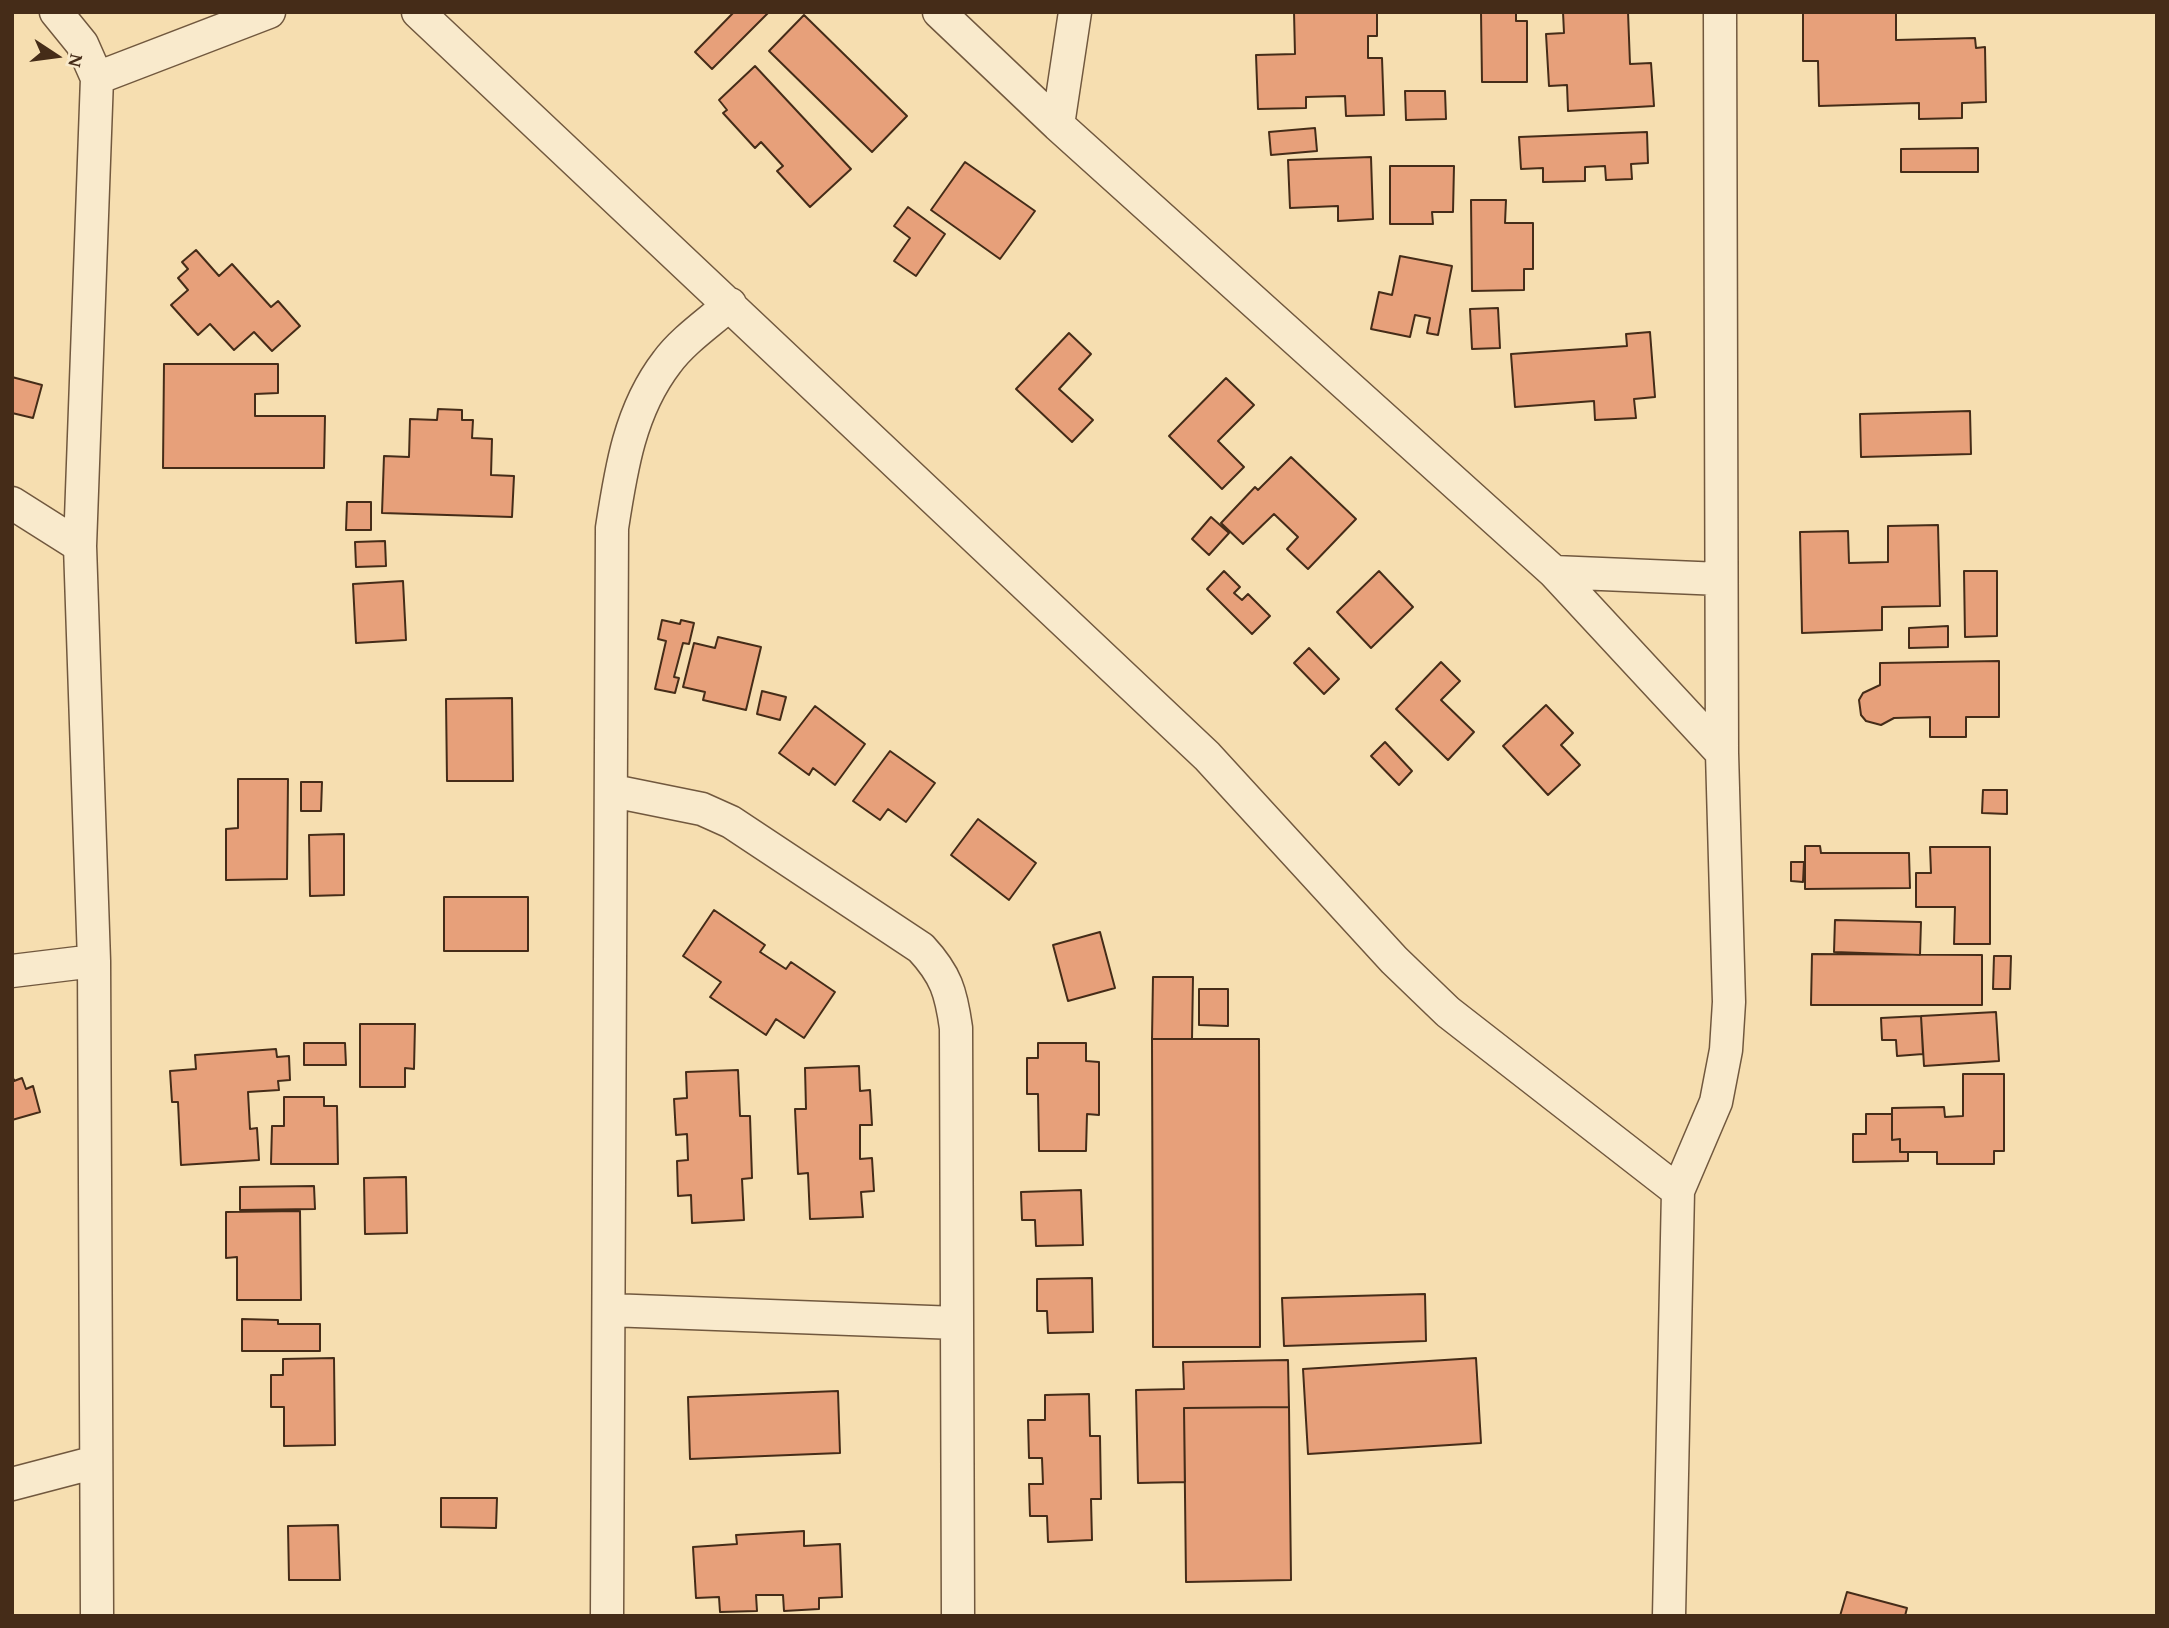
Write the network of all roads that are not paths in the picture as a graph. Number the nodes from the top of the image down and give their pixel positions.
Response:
1 (56, 12) edge
2 (269, 12) edge
3 (418, 12) edge
4 (939, 12) edge
5 (1076, 12) edge
6 (1720, 12) edge
7 (97, 78) junction
8 (1058, 125) junction
9 (730, 304) junction
10 (12, 503) edge
11 (80, 546) junction
12 (1554, 572) junction
13 (1721, 579) junction
14 (1721, 753) junction
15 (613, 792) junction
16 (94, 961) junction
17 (12, 971) edge
18 (1678, 1191) junction
19 (609, 1310) junction
20 (957, 1323) junction
21 (96, 1462) junction
22 (12, 1484) edge
23 (97, 1616) edge
24 (607, 1616) edge
25 (958, 1616) edge
26 (1669, 1616) edge

1 - 7 street
2 - 7 street
3 - 9 street
4 - 8 street
5 - 8 street
6 - 13 street
7 - 11 street
8 - 12 street
9 - 15 street
9 - 18 street
10 - 11 street
11 - 16 street
12 - 13 street
12 - 14 street
13 - 14 street
14 - 18 street
15 - 19 street
15 - 20 street
16 - 17 street
16 - 21 street
18 - 26 street
19 - 20 street
19 - 24 street
20 - 25 street
21 - 22 street
21 - 23 street

